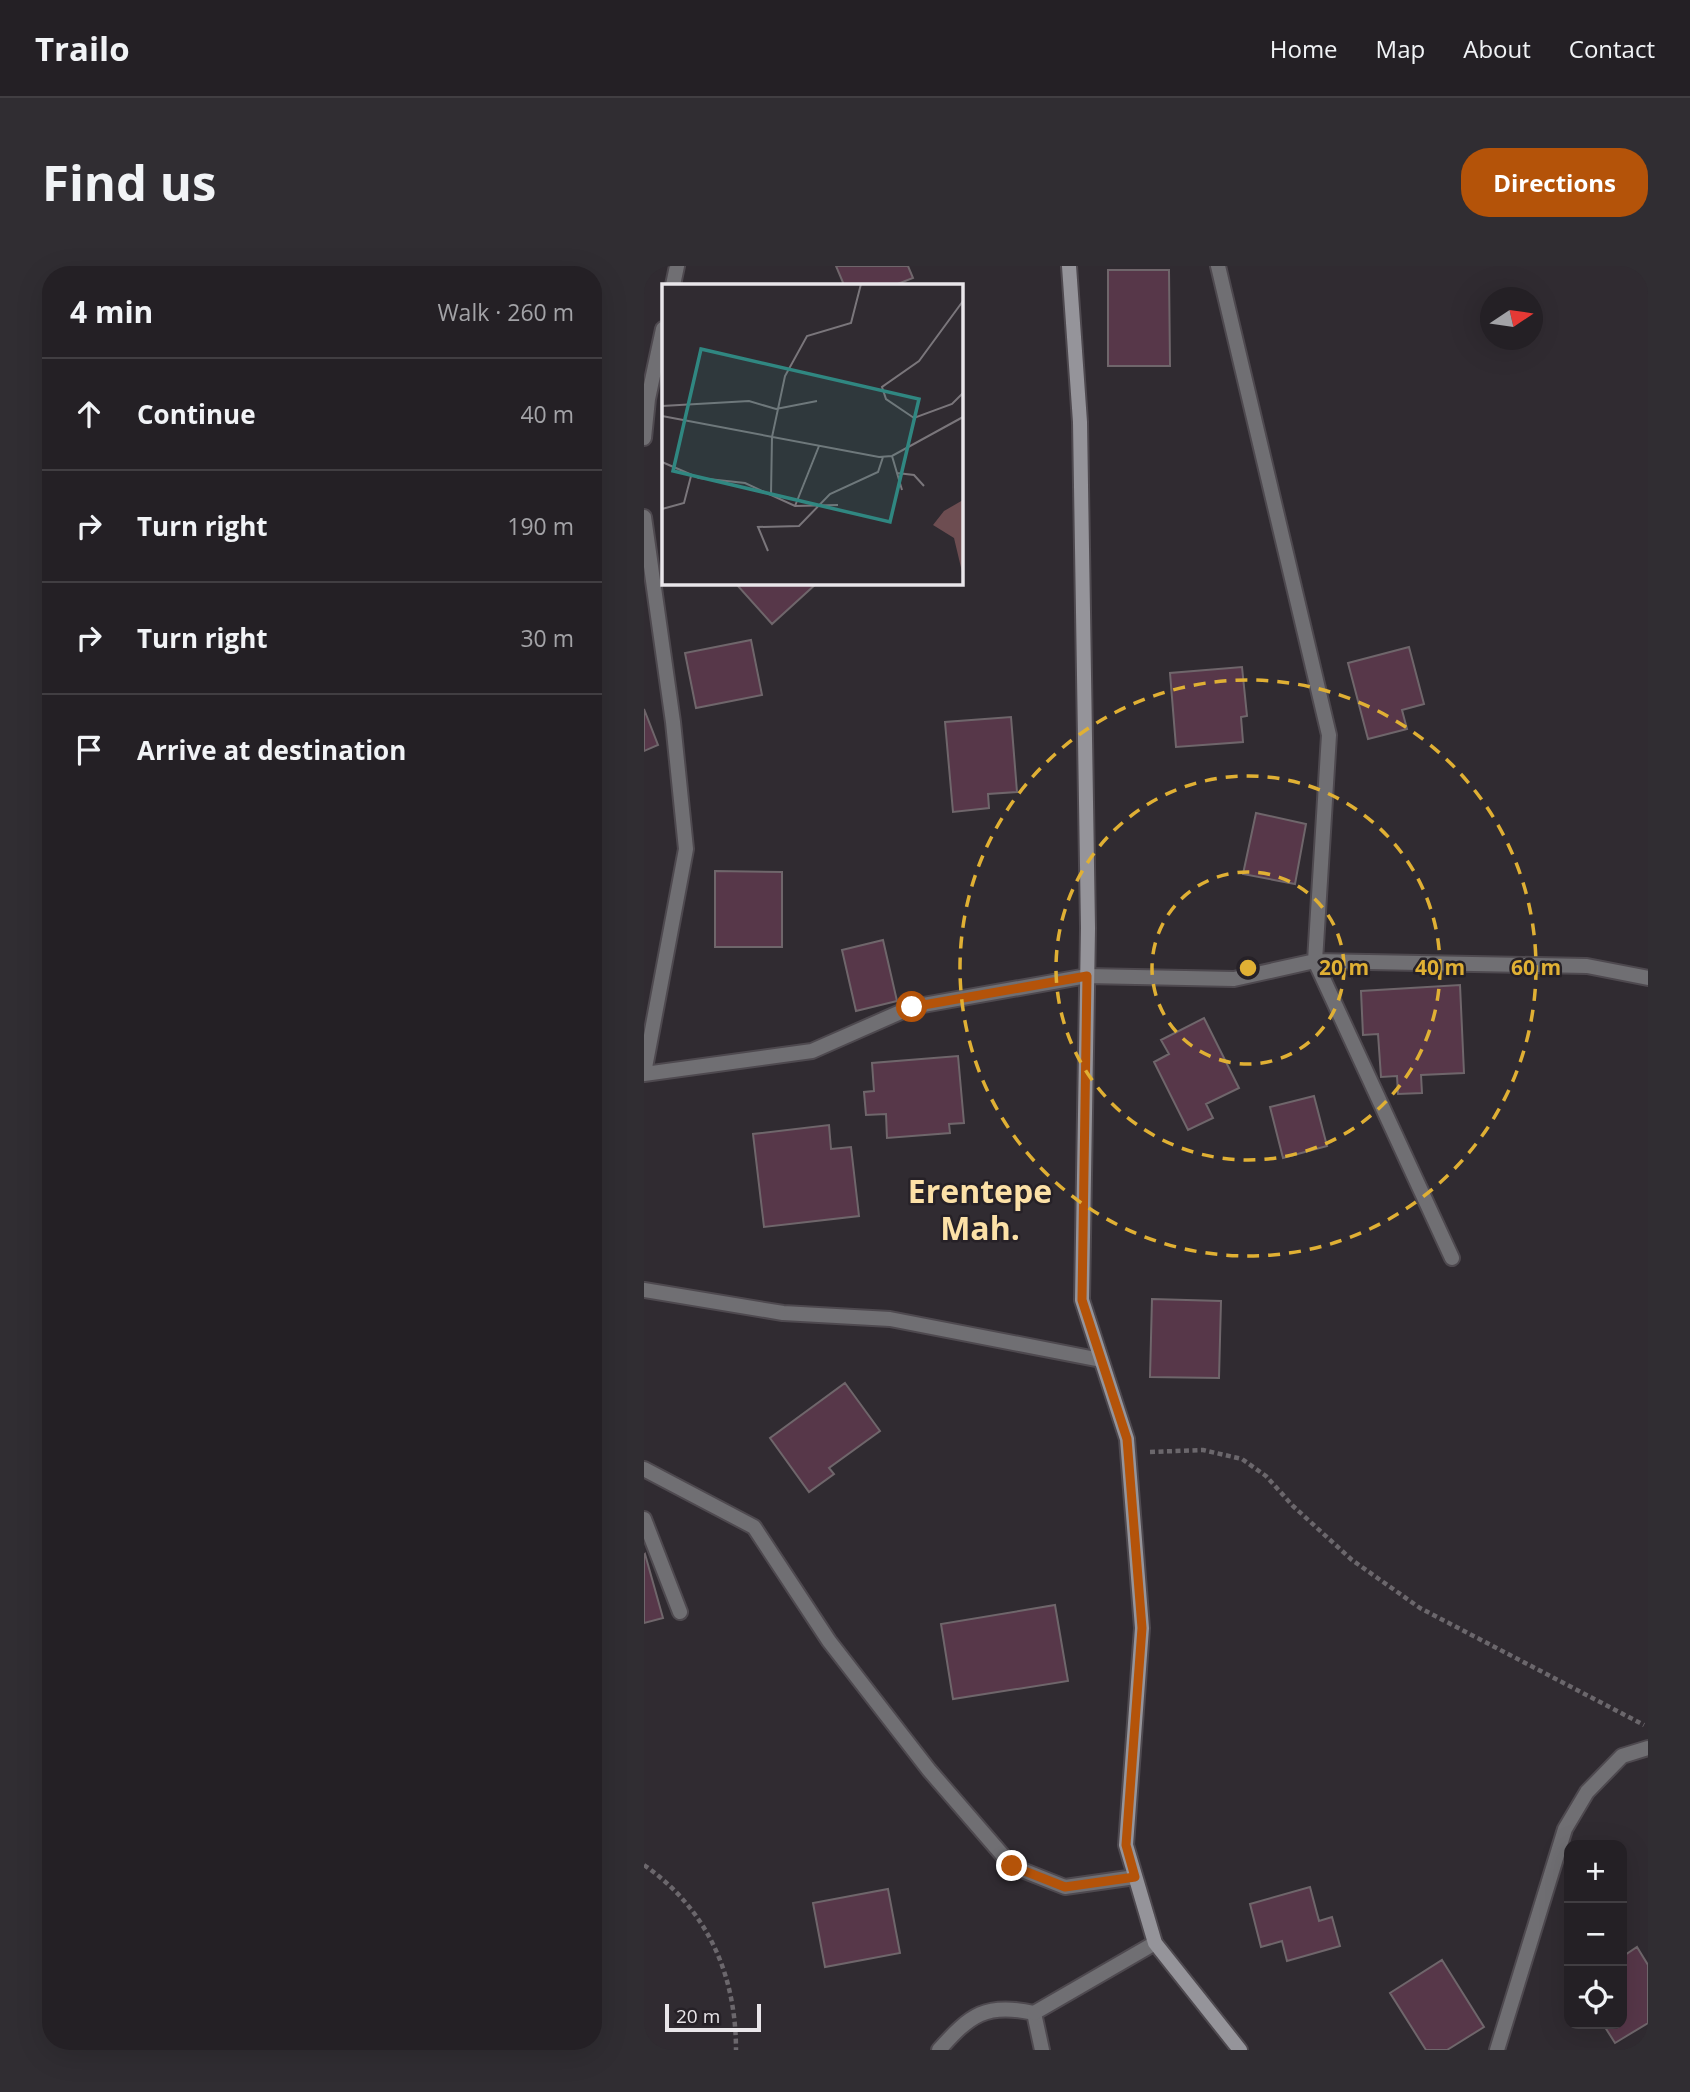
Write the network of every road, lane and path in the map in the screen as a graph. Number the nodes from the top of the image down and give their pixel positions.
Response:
1 (677, 266) edge
2 (1069, 266) edge
3 (1218, 266) edge
4 (673, 284) edge
5 (662, 334) edge
6 (645, 418) edge
7 (644, 438) edge
8 (644, 517) edge
9 (1315, 961) junction
10 (1087, 976) junction
11 (1648, 978) edge
12 (644, 1073) edge
13 (1452, 1258) dead end
14 (644, 1290) edge
15 (1101, 1360) junction
16 (1128, 1454) junction
17 (644, 1469) edge
18 (644, 1519) edge
19 (680, 1612) dead end
20 (1648, 1727) edge
21 (1648, 1748) edge
22 (644, 1865) edge
23 (1135, 1877) junction
24 (1155, 1943) junction
25 (1034, 2013) junction
26 (736, 2050) edge
27 (939, 2050) edge
28 (1042, 2050) edge
29 (1240, 2050) edge
30 (1497, 2050) edge

1 - 4 street
2 - 10 street
3 - 9 street
5 - 6 street
6 - 7 street
8 - 12 street
9 - 10 street
9 - 11 street
9 - 13 street
10 - 12 street
10 - 15 street
14 - 15 street
15 - 16 street
16 - 20 path
16 - 23 street
17 - 23 street
18 - 19 street
21 - 30 street
22 - 26 path
23 - 24 street
24 - 25 street
24 - 29 street
25 - 27 street
25 - 28 street

